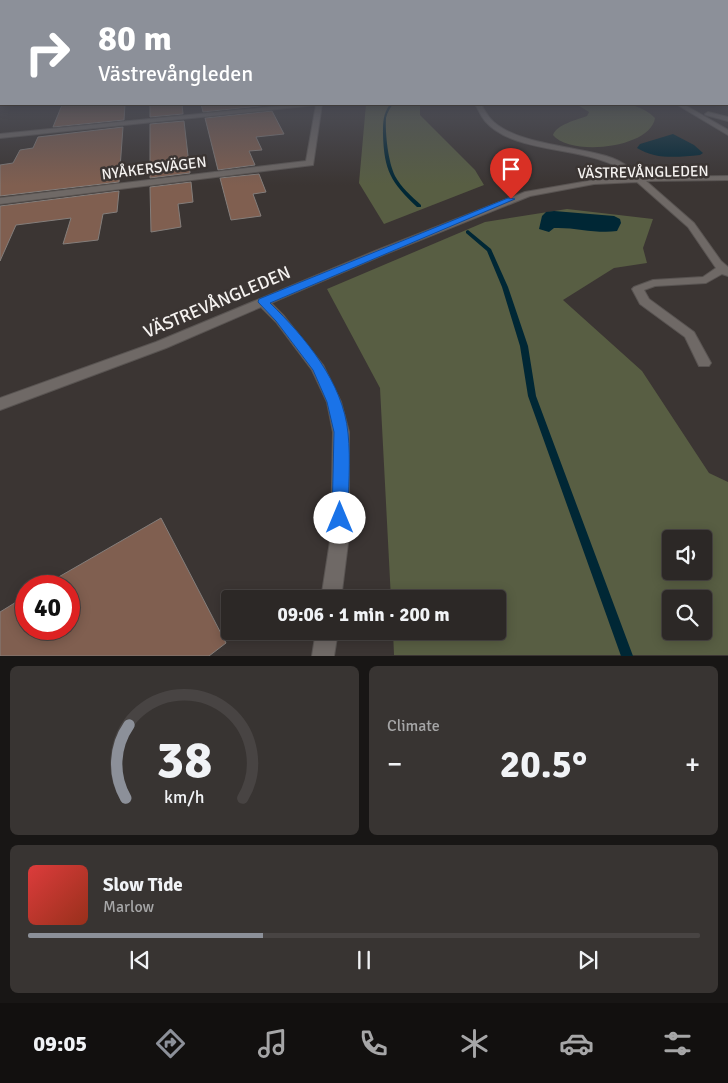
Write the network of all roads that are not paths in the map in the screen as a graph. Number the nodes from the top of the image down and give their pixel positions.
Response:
1 (122, 124) edge
2 (316, 124) edge
3 (492, 124) edge
4 (712, 124) edge
5 (728, 133) edge
6 (0, 136) edge
7 (728, 178) edge
8 (639, 179) junction
9 (728, 186) edge
10 (559, 188) junction
11 (648, 188) junction
12 (0, 201) edge
13 (725, 270) edge
14 (263, 302) junction
15 (704, 363) dead end
16 (0, 404) edge
17 (332, 590) edge
18 (325, 640) edge
19 (323, 656) edge

1 - 6 street
2 - 12 street, NYÅKERSVÄGEN
3 - 8 street
4 - 5 street
7 - 8 street, VÄSTREVÅNGLEDEN
8 - 10 street, VÄSTREVÅNGLEDEN
8 - 11 street
9 - 11 street, VÄSTREVÅNGLEDEN
10 - 11 street, VÄSTREVÅNGLEDEN
10 - 14 street, VÄSTREVÅNGLEDEN
11 - 13 street
13 - 15 street
14 - 16 street, VÄSTREVÅNGLEDEN
14 - 17 street
18 - 19 street

